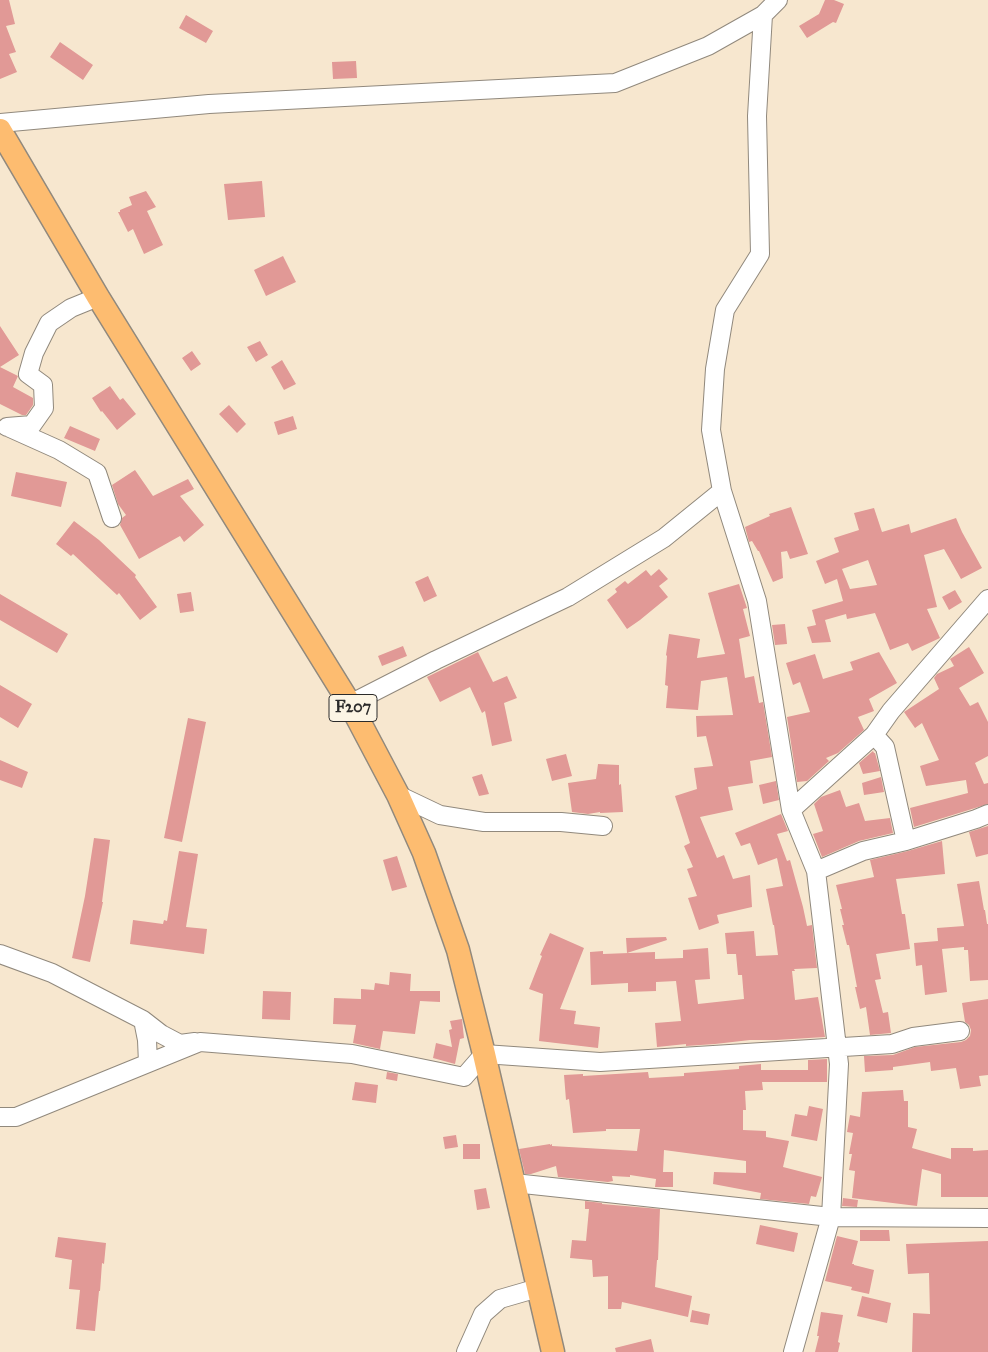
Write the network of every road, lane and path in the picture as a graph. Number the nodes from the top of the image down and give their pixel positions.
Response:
1 (778, 0) edge
2 (763, 15) junction
3 (0, 123) edge
4 (0, 130) edge
5 (98, 297) junction
6 (3, 426) edge
7 (722, 491) junction
8 (112, 518) dead end
9 (988, 599) edge
10 (350, 704) junction
11 (874, 735) junction
12 (398, 794) junction
13 (792, 810) junction
14 (988, 814) edge
15 (603, 826) dead end
16 (906, 841) junction
17 (816, 871) junction
18 (0, 954) edge
19 (143, 1020) junction
20 (960, 1031) dead end
21 (200, 1042) junction
22 (837, 1048) junction
23 (484, 1054) junction
24 (148, 1063) junction
25 (0, 1117) edge
26 (514, 1183) junction
27 (832, 1217) junction
28 (988, 1218) edge
29 (538, 1288) junction
30 (466, 1352) edge
31 (553, 1352) edge
32 (793, 1352) edge

1 - 2 street
2 - 3 street
2 - 7 street
4 - 5 main road, F207
5 - 6 street
5 - 10 main road, F207
6 - 8 street
7 - 10 street
7 - 13 street
9 - 11 street
10 - 12 main road, F207
11 - 13 street
11 - 16 street
12 - 15 street
12 - 23 main road, F207
13 - 17 street
14 - 16 street
16 - 17 street
17 - 22 street
18 - 19 street
19 - 21 street
19 - 24 street
20 - 22 street
21 - 23 street
21 - 24 street
22 - 23 street
22 - 27 street
23 - 26 main road, F207
24 - 25 street
26 - 27 street
26 - 29 main road, F207
27 - 28 street
27 - 32 street
29 - 30 street
29 - 31 main road, F207

